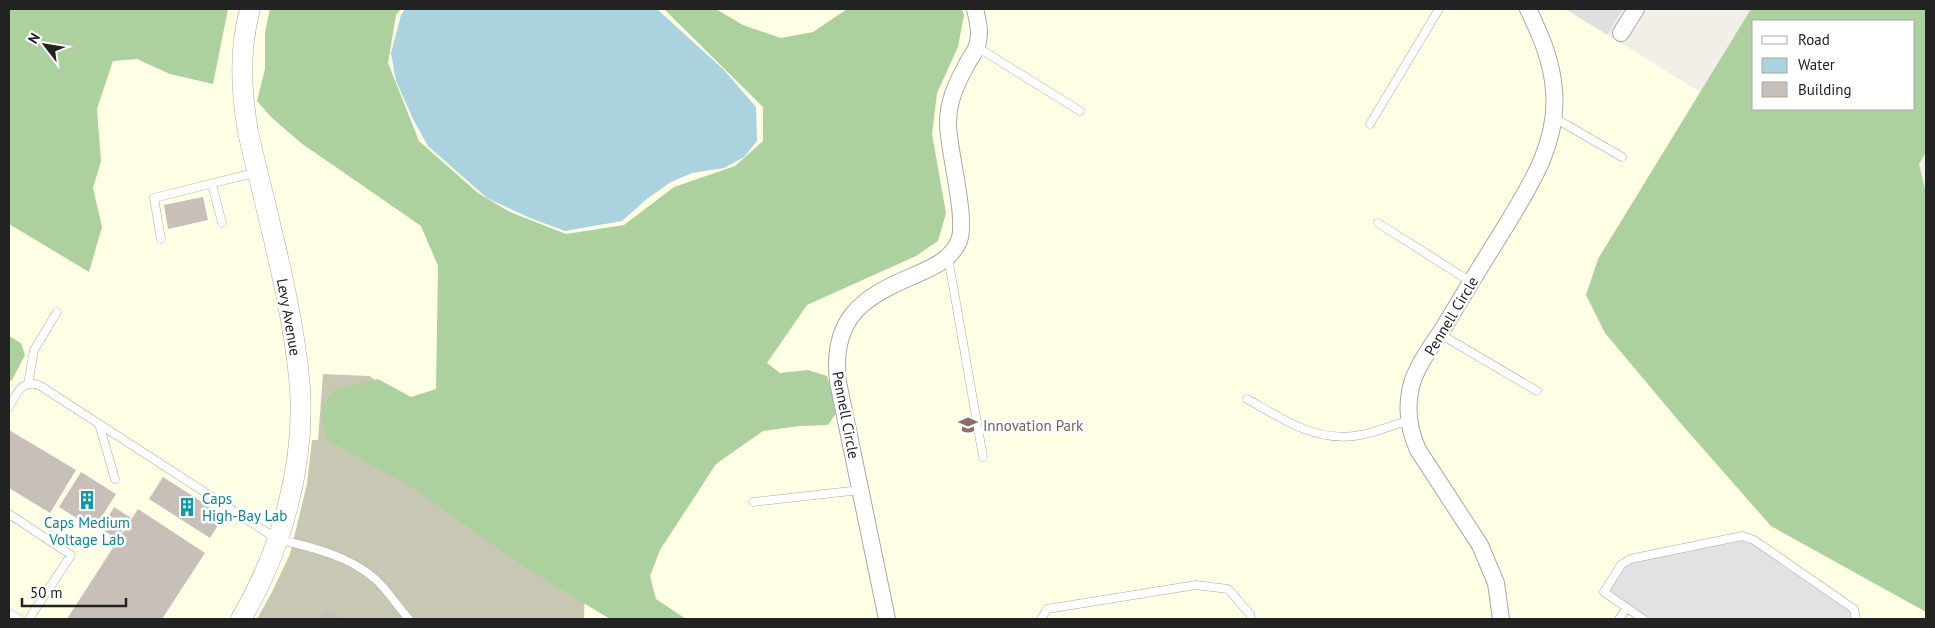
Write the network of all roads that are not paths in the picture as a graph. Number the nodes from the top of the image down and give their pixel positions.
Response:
1 (250, 9) edge
2 (975, 9) edge
3 (1439, 9) edge
4 (1528, 9) edge
5 (1636, 9) edge
6 (1621, 33) dead end
7 (977, 47) junction
8 (1080, 111) dead end
9 (1553, 117) junction
10 (1370, 124) dead end
11 (1622, 157) dead end
12 (257, 172) junction
13 (212, 184) junction
14 (1378, 223) dead end
15 (222, 224) dead end
16 (161, 239) dead end
17 (948, 257) junction
18 (1472, 282) junction
19 (57, 312) dead end
20 (1440, 334) junction
21 (28, 384) junction
22 (1537, 391) dead end
23 (1247, 399) dead end
24 (9, 407) edge
25 (1409, 420) junction
26 (99, 424) junction
27 (983, 457) dead end
28 (115, 479) dead end
29 (860, 490) junction
30 (753, 502) dead end
31 (9, 514) edge
32 (278, 539) junction
33 (1627, 608) junction
34 (9, 613) edge
35 (18, 619) edge
36 (28, 619) edge
37 (241, 619) edge
38 (409, 619) edge
39 (887, 619) edge
40 (1040, 619) edge
41 (1251, 619) edge
42 (1501, 619) edge
43 (1619, 619) edge
44 (1644, 619) edge
45 (1856, 619) edge

1 - 12 street, Levy Avenue
2 - 7 street, Pennell Circle
3 - 10 lane
4 - 9 street, Pennell Circle
5 - 6 street
7 - 8 lane
7 - 17 street, Pennell Circle
9 - 11 lane
9 - 18 street, Pennell Circle
12 - 13 lane
12 - 32 street, Levy Avenue
13 - 15 lane
13 - 16 lane
14 - 18 lane
17 - 27 lane
17 - 29 street, Pennell Circle
18 - 20 street, Pennell Circle
19 - 21 lane
20 - 22 lane
20 - 25 street, Pennell Circle
21 - 24 lane
21 - 26 lane
23 - 25 lane
25 - 42 street, Pennell Circle
26 - 28 lane
26 - 32 lane
29 - 30 lane
29 - 39 street, Pennell Circle
31 - 36 lane
32 - 37 street, Levy Avenue
32 - 38 lane
33 - 43 lane
33 - 44 lane
33 - 45 lane
34 - 35 lane
40 - 41 lane

